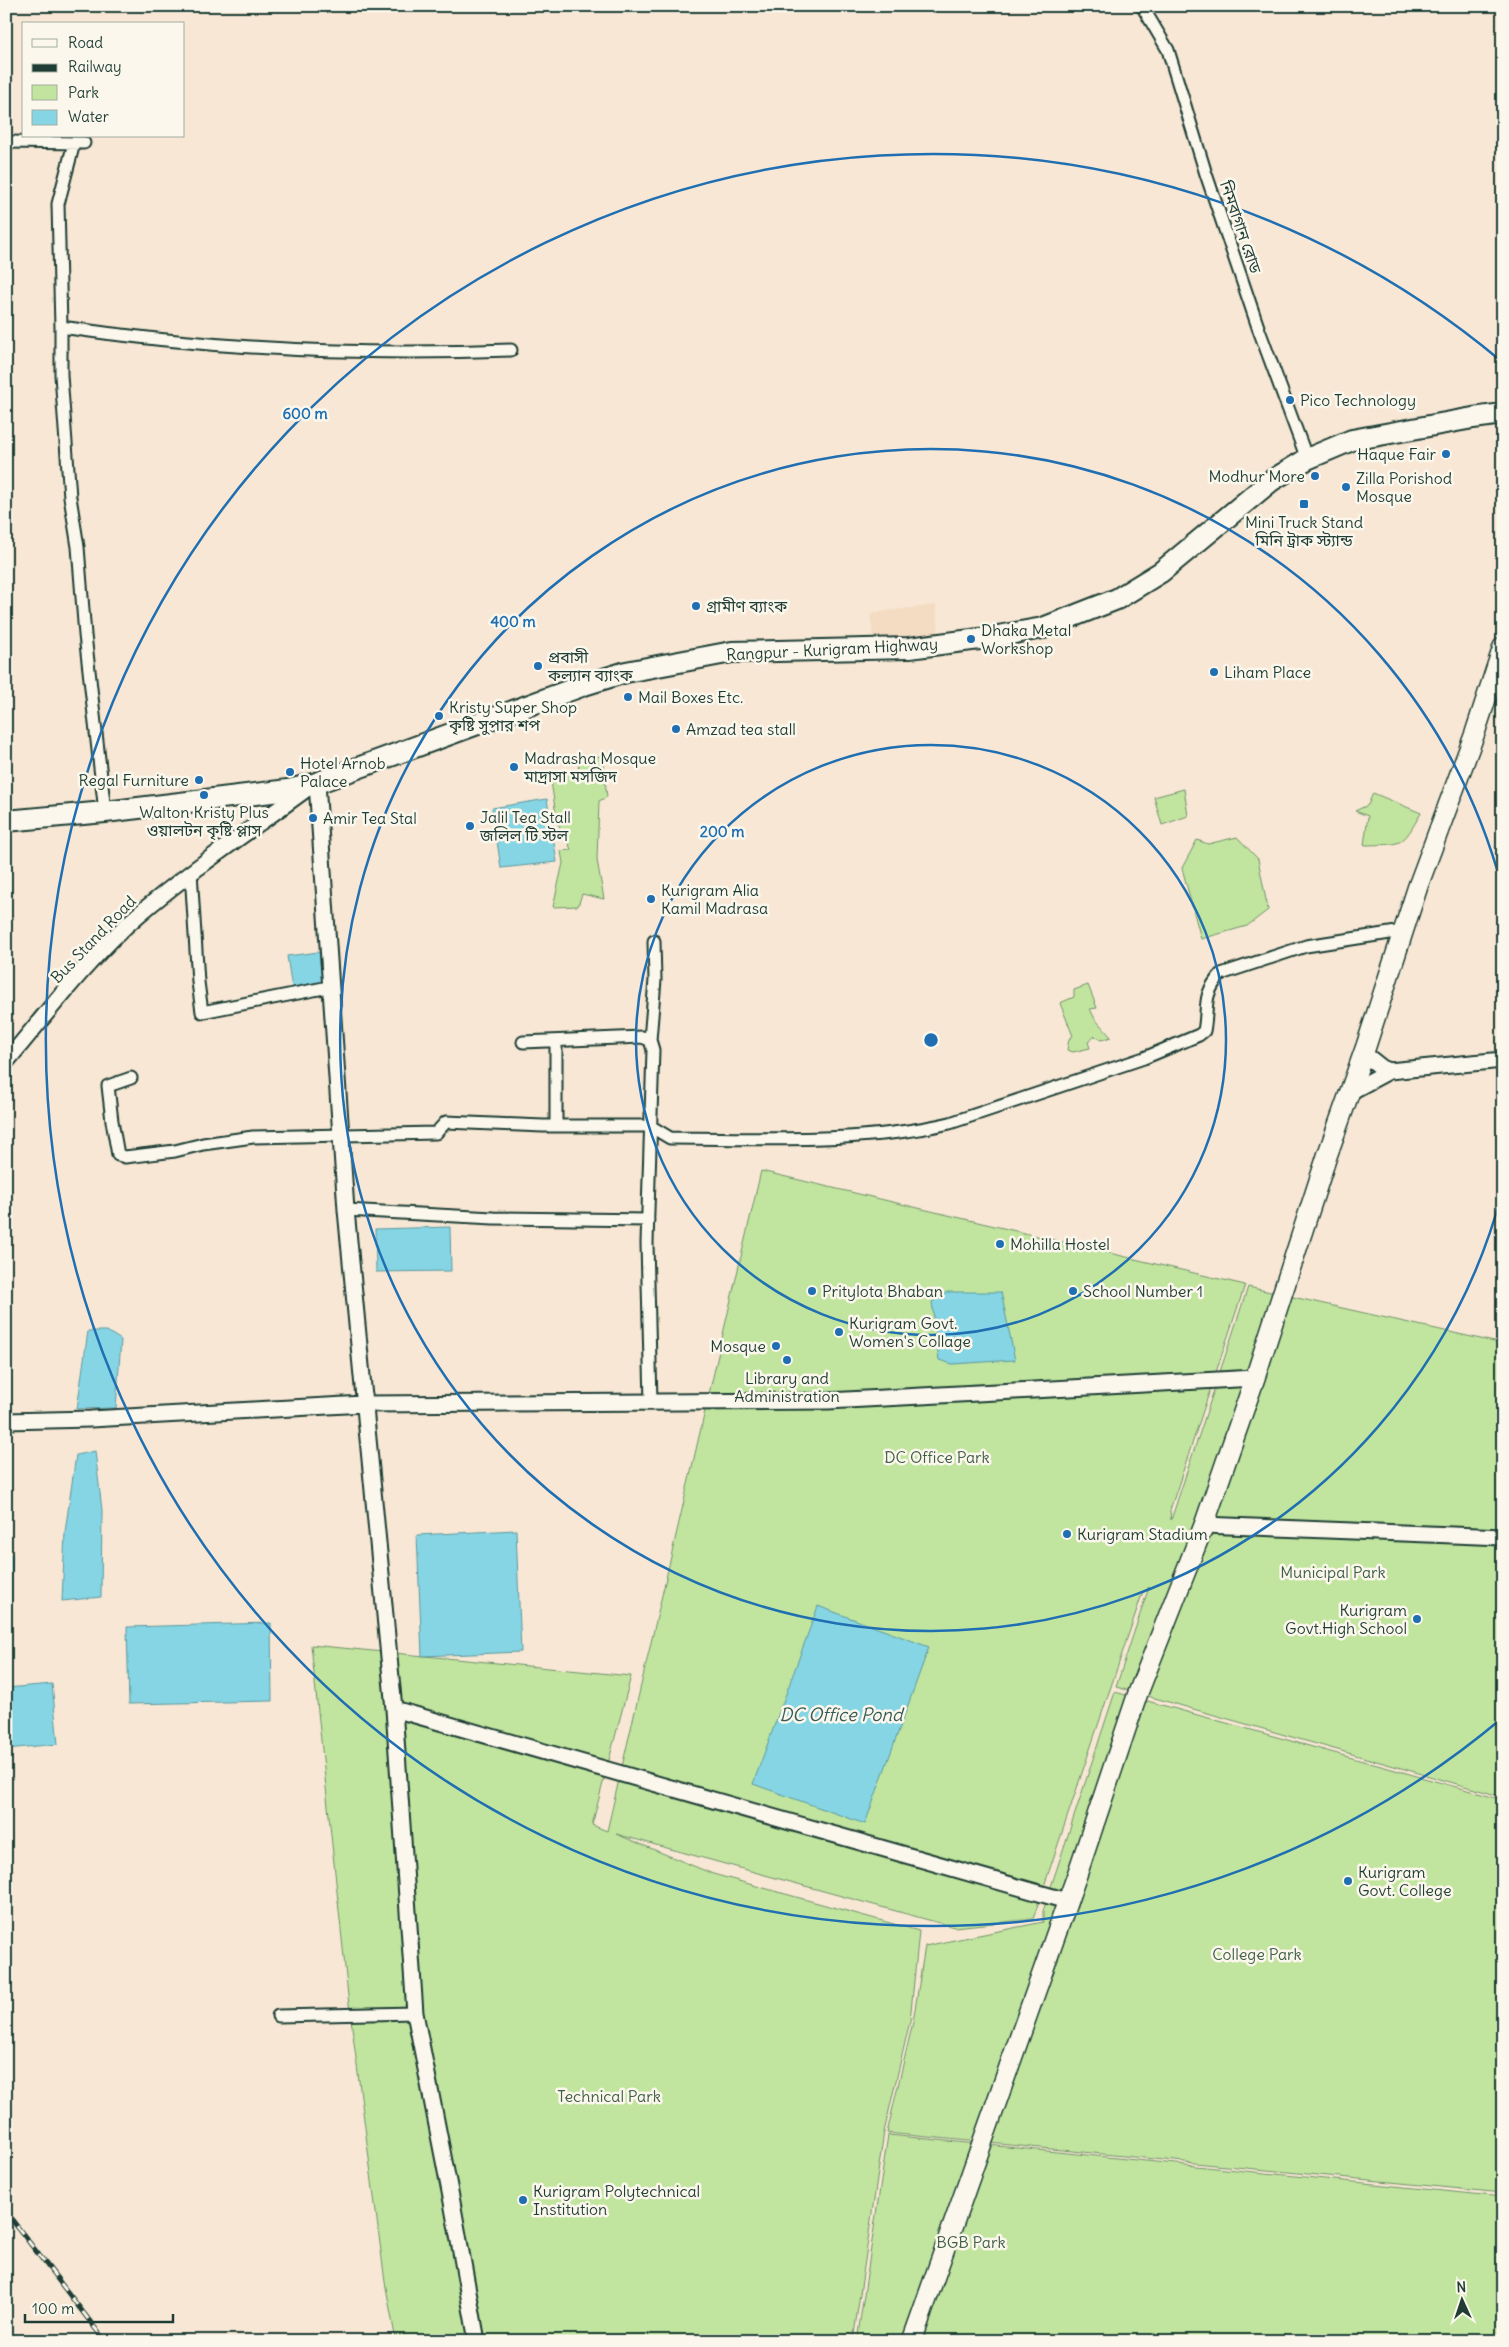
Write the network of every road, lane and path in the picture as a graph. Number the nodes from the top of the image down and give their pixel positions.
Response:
1 (1142, 6) edge
2 (6, 142) edge
3 (60, 327) junction
4 (511, 350) dead end
5 (1503, 414) edge
6 (1307, 459) junction
7 (1503, 647) edge
8 (315, 784) junction
9 (105, 812) junction
10 (6, 821) edge
11 (191, 872) junction
12 (1403, 931) junction
13 (654, 941) dead end
14 (329, 987) junction
15 (650, 1040) junction
16 (560, 1041) junction
17 (523, 1042) dead end
18 (1363, 1053) junction
19 (1503, 1060) edge
20 (6, 1062) edge
21 (1388, 1070) junction
22 (131, 1078) dead end
23 (1350, 1092) junction
24 (556, 1126) junction
25 (650, 1126) junction
26 (342, 1136) junction
27 (346, 1210) junction
28 (648, 1220) junction
29 (1255, 1378) junction
30 (651, 1402) junction
31 (364, 1404) junction
32 (6, 1421) edge
33 (1204, 1525) junction
34 (1503, 1536) edge
35 (394, 1709) junction
36 (1067, 1901) junction
37 (416, 2012) junction
38 (278, 2016) dead end
39 (476, 2341) edge
40 (912, 2341) edge

1 - 6 street, নিমবাগান রোড
2 - 3 street
3 - 4 street
3 - 9 street
5 - 6 highway, Rangpur - Kurigram Highway
6 - 8 highway, Rangpur - Kurigram Highway
7 - 12 main road
8 - 9 highway, Rangpur - Kurigram Highway
8 - 11 street, Bus Stand Road
8 - 14 street
9 - 10 highway, Rangpur - Kurigram Highway
11 - 14 street
11 - 20 street, Bus Stand Road
12 - 18 main road
12 - 25 street
13 - 15 street
14 - 26 street
15 - 16 street
15 - 25 street
16 - 17 street
16 - 24 street
18 - 21 street
18 - 23 main road
19 - 21 street
21 - 23 street
22 - 26 street
23 - 29 main road
24 - 25 street
24 - 26 street
25 - 28 street
26 - 27 street
27 - 28 street
27 - 31 street
28 - 30 street
29 - 30 street
29 - 33 main road
30 - 31 street
31 - 32 street
31 - 35 street
33 - 34 street
33 - 36 main road
35 - 36 street
35 - 37 street
36 - 40 main road
37 - 38 street
37 - 39 street

